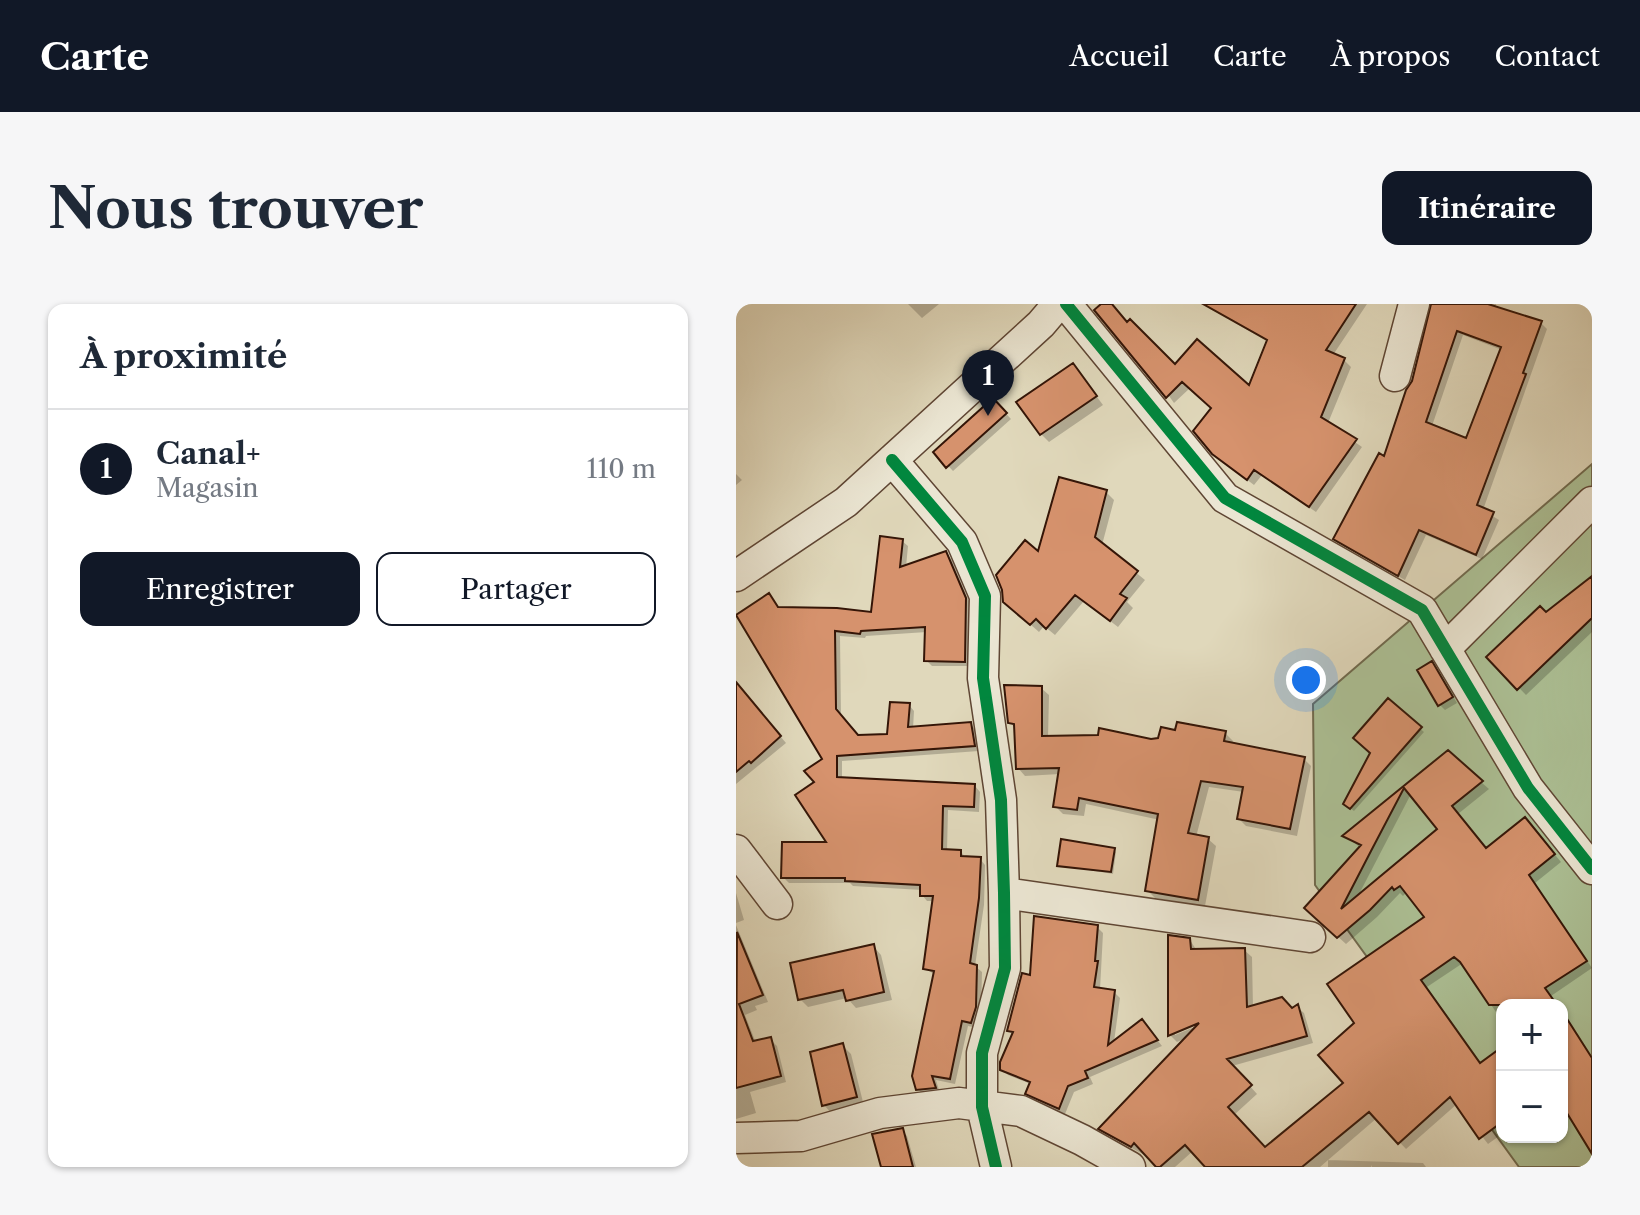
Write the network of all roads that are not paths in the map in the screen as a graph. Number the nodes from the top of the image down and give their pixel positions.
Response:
1 (1058, 304) edge
2 (1066, 304) edge
3 (1414, 304) edge
4 (1395, 376) dead end
5 (892, 460) junction
6 (1592, 502) edge
7 (736, 576) edge
8 (1445, 649) junction
9 (736, 850) edge
10 (1592, 869) edge
11 (1004, 893) junction
12 (777, 904) dead end
13 (1310, 937) dead end
14 (982, 1107) junction
15 (736, 1138) edge
16 (996, 1167) edge
17 (1130, 1167) edge

1 - 5 street
2 - 8 street
3 - 4 street
5 - 7 street
5 - 11 street
6 - 8 street
8 - 10 street
9 - 12 street
11 - 13 street
11 - 14 street
14 - 15 street
14 - 16 street
14 - 17 street

